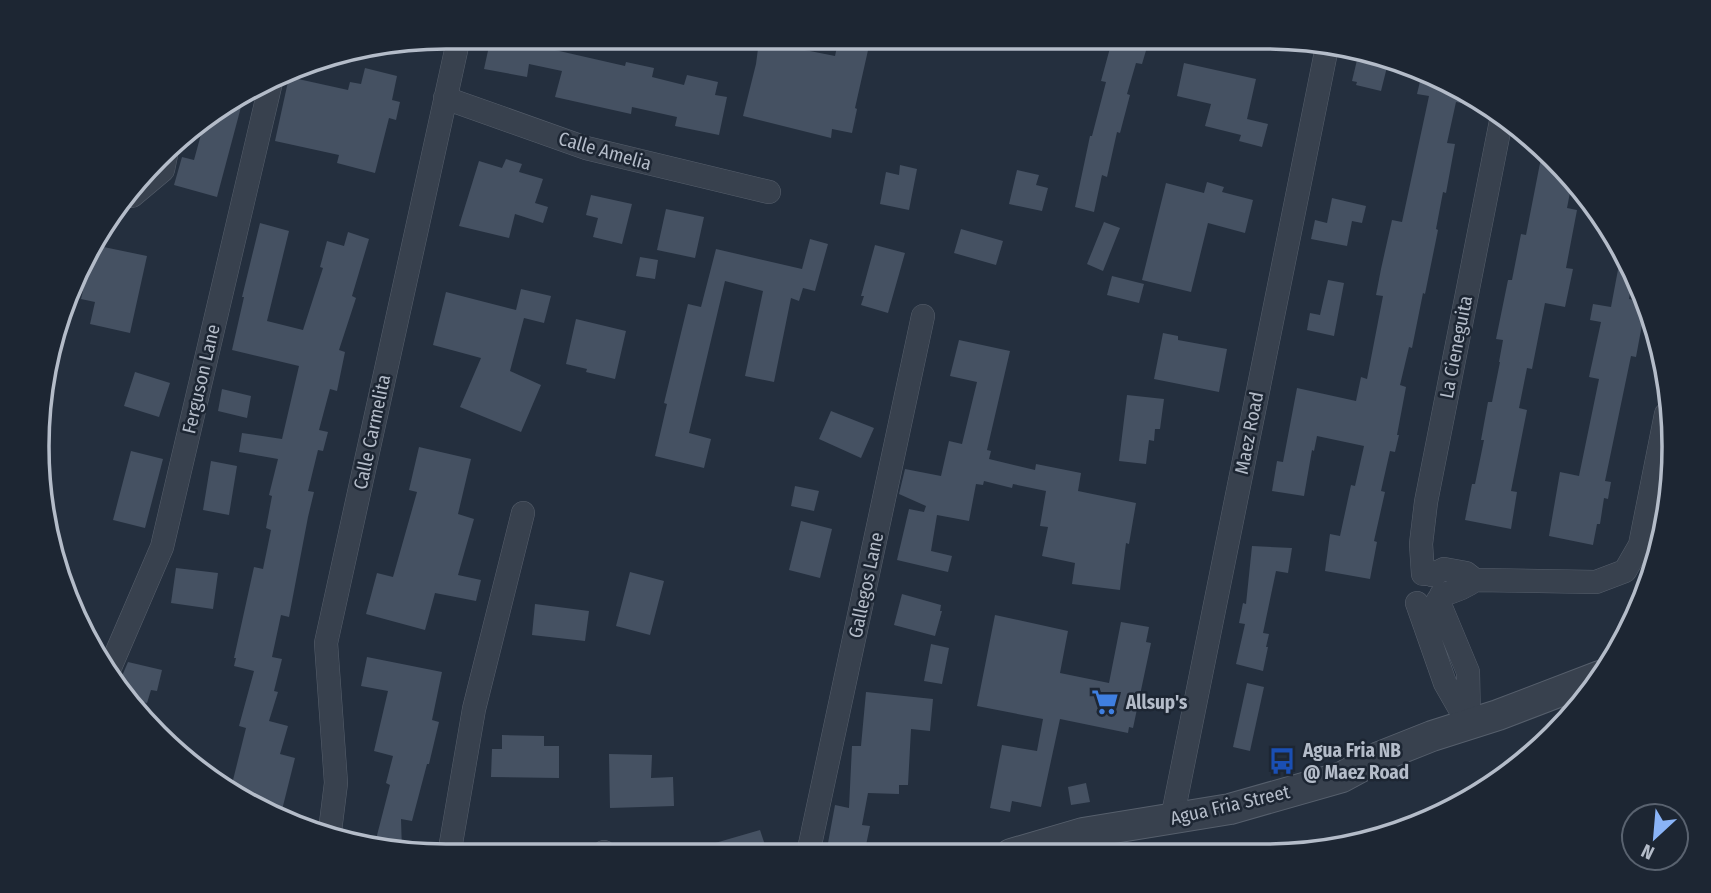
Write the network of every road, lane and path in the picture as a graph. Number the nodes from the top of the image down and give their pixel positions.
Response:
1 (456, 49) edge
2 (1326, 54) edge
3 (269, 91) edge
4 (445, 98) junction
5 (1500, 127) edge
6 (769, 192) dead end
7 (923, 316) dead end
8 (1661, 433) edge
9 (523, 513) dead end
10 (1430, 589) junction
11 (113, 662) edge
12 (1584, 682) edge
13 (1469, 725) junction
14 (1172, 819) junction
15 (331, 826) edge
16 (451, 844) edge
17 (810, 844) edge
18 (1045, 844) edge

1 - 4 street, Calle Carmelita
2 - 14 street, Maez Road
3 - 11 street, Ferguson Lane
4 - 6 street, Calle Amelia
4 - 15 street, Calle Carmelita
5 - 10 street, La Cieneguita
7 - 17 street, Gallegos Lane
8 - 10 street
9 - 16 street
10 - 13 street, La Cieneguita
12 - 13 street, Agua Fria Street
13 - 14 street, Agua Fria Street
14 - 18 street, Agua Fria Street

